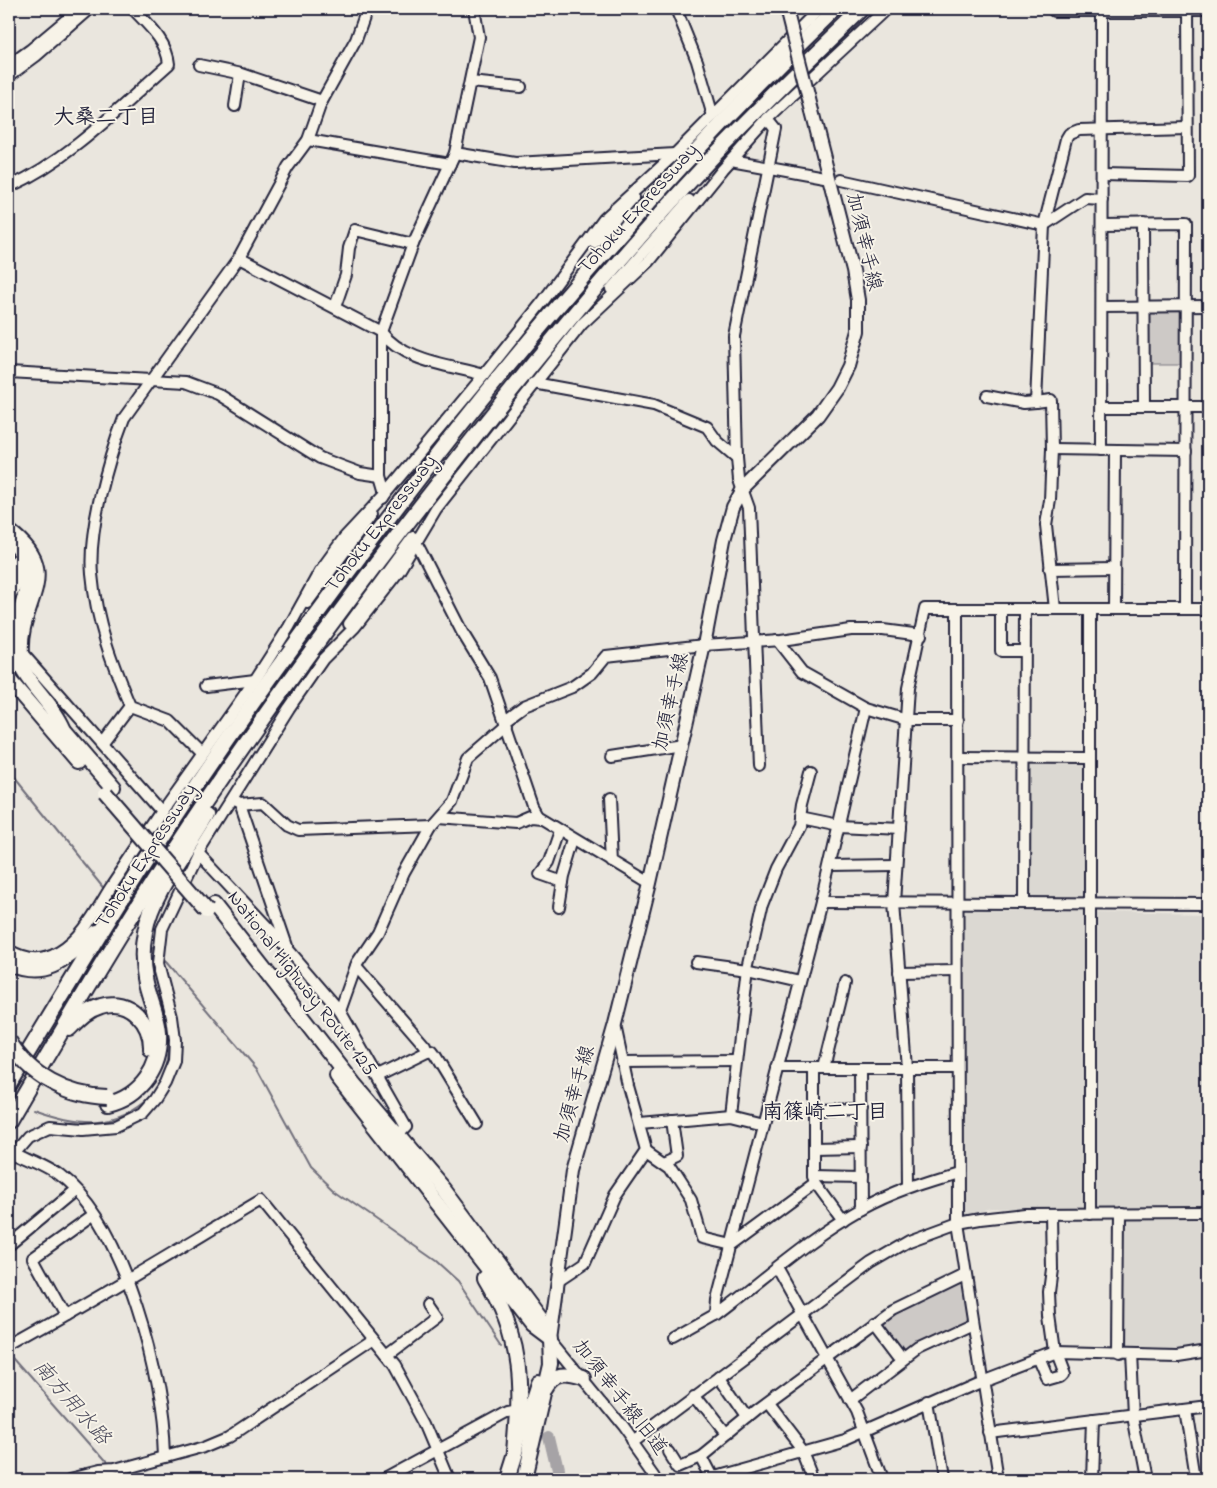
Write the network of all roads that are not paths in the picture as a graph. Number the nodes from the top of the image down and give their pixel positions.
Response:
1 (79, 9) edge
2 (90, 9) edge
3 (133, 9) edge
4 (367, 9) edge
5 (474, 9) edge
6 (676, 9) edge
7 (786, 9) edge
8 (808, 9) edge
9 (819, 9) edge
10 (836, 9) edge
11 (862, 9) edge
12 (886, 9) edge
13 (1054, 9) edge
14 (1145, 10) edge
15 (1187, 10) edge
16 (1102, 11) junction
17 (1208, 11) edge
18 (803, 24) junction
19 (9, 65) edge
20 (199, 65) dead end
21 (240, 74) junction
22 (9, 76) edge
23 (470, 82) junction
24 (521, 87) dead end
25 (322, 102) junction
26 (235, 106) dead end
27 (712, 116) junction
28 (768, 119) junction
29 (1187, 127) junction
30 (1102, 128) junction
31 (308, 140) junction
32 (455, 153) junction
33 (675, 154) junction
34 (731, 160) junction
35 (450, 164) junction
36 (768, 168) junction
37 (723, 169) junction
38 (1102, 174) junction
39 (824, 177) dead end
40 (841, 180) dead end
41 (9, 187) edge
42 (1102, 199) junction
43 (1143, 224) junction
44 (1044, 225) junction
45 (1102, 225) junction
46 (413, 244) junction
47 (239, 258) junction
48 (565, 272) junction
49 (1208, 306) edge
50 (334, 307) junction
51 (1102, 307) junction
52 (1143, 307) junction
53 (1186, 307) junction
54 (582, 324) junction
55 (381, 332) junction
56 (9, 372) edge
57 (484, 374) junction
58 (149, 381) junction
59 (534, 383) junction
60 (987, 396) dead end
61 (1036, 402) junction
62 (1102, 407) junction
63 (1144, 407) junction
64 (1185, 408) junction
65 (1208, 408) edge
66 (1052, 449) junction
67 (1101, 450) junction
68 (1115, 450) junction
69 (1186, 452) junction
70 (737, 458) junction
71 (381, 476) junction
72 (744, 489) junction
73 (386, 493) junction
74 (9, 529) edge
75 (415, 540) junction
76 (11, 547) edge
77 (1114, 568) junction
78 (1050, 569) junction
79 (9, 592) edge
80 (957, 609) junction
81 (1000, 609) junction
82 (1025, 609) junction
83 (1055, 609) junction
84 (1090, 609) junction
85 (1114, 609) junction
86 (1185, 609) junction
87 (1208, 609) edge
88 (289, 627) junction
89 (921, 634) junction
90 (777, 640) junction
91 (754, 641) junction
92 (704, 645) junction
93 (1024, 651) junction
94 (323, 659) junction
95 (9, 662) edge
96 (9, 680) edge
97 (255, 680) junction
98 (206, 686) dead end
99 (130, 706) junction
100 (866, 708) junction
101 (906, 720) junction
102 (958, 720) junction
103 (506, 722) junction
104 (63, 728) junction
105 (103, 742) junction
106 (247, 742) junction
107 (682, 745) junction
108 (201, 752) junction
109 (612, 756) dead end
110 (958, 757) junction
111 (1025, 758) junction
112 (1088, 758) junction
113 (759, 766) dead end
114 (811, 771) dead end
115 (109, 790) junction
116 (610, 799) dead end
117 (234, 802) junction
118 (162, 810) junction
119 (439, 817) junction
120 (541, 818) junction
121 (800, 818) junction
122 (431, 825) junction
123 (839, 826) junction
124 (899, 829) junction
125 (560, 830) junction
126 (575, 839) junction
127 (198, 853) junction
128 (612, 861) junction
129 (896, 865) junction
130 (830, 866) junction
131 (563, 882) junction
132 (650, 883) junction
133 (821, 902) junction
134 (894, 902) junction
135 (957, 902) junction
136 (1024, 903) junction
137 (1091, 903) junction
138 (1208, 904) edge
139 (559, 907) dead end
140 (107, 923) junction
141 (9, 951) edge
142 (289, 951) junction
143 (696, 962) dead end
144 (9, 964) edge
145 (356, 966) junction
146 (748, 969) junction
147 (957, 971) junction
148 (899, 972) junction
149 (800, 982) junction
150 (845, 983) dead end
151 (340, 1011) junction
152 (615, 1024) junction
153 (9, 1041) edge
154 (52, 1048) junction
155 (428, 1052) junction
156 (9, 1054) edge
157 (622, 1062) junction
158 (737, 1062) junction
159 (777, 1068) junction
160 (819, 1068) junction
161 (860, 1068) junction
162 (907, 1068) junction
163 (957, 1068) junction
164 (378, 1076) junction
165 (9, 1084) edge
166 (108, 1100) junction
167 (861, 1109) junction
168 (814, 1110) junction
169 (731, 1115) junction
170 (672, 1120) junction
171 (9, 1121) edge
172 (640, 1123) junction
173 (763, 1123) junction
174 (477, 1124) dead end
175 (392, 1139) junction
176 (861, 1147) junction
177 (814, 1148) junction
178 (646, 1150) junction
179 (11, 1155) edge
180 (664, 1162) junction
181 (957, 1172) junction
182 (861, 1177) junction
183 (815, 1179) junction
184 (908, 1187) junction
185 (74, 1190) junction
186 (861, 1209) junction
187 (1119, 1213) junction
188 (1051, 1214) junction
189 (1090, 1214) junction
190 (1208, 1214) edge
191 (93, 1215) junction
192 (843, 1220) junction
193 (958, 1223) junction
194 (732, 1244) junction
195 (9, 1245) edge
196 (777, 1268) junction
197 (965, 1275) junction
198 (129, 1281) junction
199 (558, 1281) junction
200 (556, 1296) junction
201 (527, 1301) junction
202 (428, 1304) dead end
203 (801, 1314) junction
204 (716, 1315) junction
205 (65, 1316) junction
206 (875, 1322) junction
207 (973, 1323) junction
208 (550, 1339) junction
209 (374, 1340) junction
210 (673, 1340) dead end
211 (9, 1348) edge
212 (1208, 1350) edge
213 (1055, 1352) junction
214 (1130, 1354) junction
215 (387, 1355) junction
216 (1118, 1355) junction
217 (826, 1358) junction
218 (1038, 1358) junction
219 (903, 1359) junction
220 (719, 1378) junction
221 (584, 1379) junction
222 (982, 1380) junction
223 (544, 1392) junction
224 (693, 1395) junction
225 (850, 1400) junction
226 (929, 1402) junction
227 (767, 1404) junction
228 (1208, 1406) edge
229 (1184, 1409) junction
230 (519, 1410) junction
231 (1133, 1416) junction
232 (747, 1418) junction
233 (1094, 1420) junction
234 (866, 1432) junction
235 (990, 1433) junction
236 (725, 1436) junction
237 (632, 1442) junction
238 (670, 1449) dead end
239 (437, 1451) junction
240 (803, 1451) junction
241 (515, 1453) junction
242 (701, 1456) junction
243 (165, 1457) junction
244 (70, 1479) edge
245 (384, 1479) edge
246 (450, 1479) edge
247 (507, 1479) edge
248 (524, 1479) edge
249 (659, 1479) edge
250 (710, 1479) edge
251 (814, 1479) edge
252 (882, 1479) edge
253 (942, 1479) edge
254 (998, 1479) edge
255 (1092, 1479) edge
256 (1145, 1479) edge
257 (1196, 1479) edge

1 - 19 street
2 - 22 street
3 - 41 street
4 - 25 street
5 - 23 street
6 - 27 street
7 - 72 main road, 加須幸手線, bridge
8 - 18 street
9 - 18 street
10 - 140 highway, Tohoku Expressway
11 - 106 highway, Tohoku Expressway
12 - 28 street
13 - 16 street
14 - 15 street
14 - 16 street
15 - 17 street
15 - 29 street
16 - 30 street
18 - 27 street
20 - 21 street
21 - 25 street
21 - 26 street
23 - 24 street
23 - 32 street
25 - 31 street
27 - 33 street
28 - 34 street
28 - 36 street
29 - 30 street
29 - 38 street
30 - 38 street
30 - 44 street
31 - 35 street
31 - 47 street
32 - 33 street
32 - 35 street
33 - 48 street
33 - 48 street
34 - 36 street
34 - 37 street
35 - 46 street
36 - 39 street
36 - 70 street
37 - 54 street
37 - 54 street
38 - 42 street
40 - 44 street
42 - 44 street
42 - 45 street
43 - 45 street
43 - 52 street
43 - 53 street
44 - 61 street
45 - 51 street
46 - 50 street
46 - 55 street
47 - 50 street
47 - 58 street
48 - 57 street
49 - 53 street
50 - 55 street
51 - 52 street
51 - 62 street
52 - 53 street
52 - 63 street
53 - 64 street
54 - 59 street
55 - 57 street
55 - 71 street
56 - 58 street
57 - 73 street
58 - 71 street
58 - 99 street
59 - 70 street
59 - 75 street
60 - 61 street
61 - 66 street
62 - 63 street
62 - 67 street
63 - 64 street
64 - 65 street
64 - 69 street
66 - 67 street
66 - 78 street
67 - 68 street
68 - 69 street
68 - 77 street
69 - 86 street
70 - 72 street
71 - 73 street
72 - 91 street
72 - 92 main road, 加須幸手線
73 - 88 street
73 - 88 street
74 - 105 street
75 - 94 street
75 - 94 street
75 - 103 street
76 - 79 highway
76 - 104 highway
77 - 78 street
77 - 85 street
78 - 83 street
80 - 81 street
80 - 89 street
80 - 102 street
81 - 82 street
81 - 93 street
82 - 83 street
82 - 93 street
83 - 84 street
84 - 85 street
84 - 112 street
85 - 86 street
86 - 87 street
88 - 97 street
89 - 90 street
89 - 101 street
90 - 91 street
90 - 100 street
91 - 92 street
91 - 113 street
92 - 103 street
92 - 107 main road, 加須幸手線
93 - 111 street
94 - 117 street
95 - 104 highway, National Highway Route 125
96 - 115 highway, National Highway Route 125
97 - 98 street
97 - 108 street
99 - 105 street
99 - 108 street
100 - 101 street
100 - 123 street
101 - 102 street
101 - 124 street
102 - 110 street
103 - 119 street
103 - 120 street
104 - 115 highway, National Highway Route 125
105 - 118 street
106 - 154 highway, Tohoku Expressway
106 - 166 highway
107 - 109 street
107 - 132 main road, 加須幸手線
108 - 118 street
110 - 111 street
110 - 135 street
111 - 112 street
111 - 136 street
112 - 137 street
114 - 121 street
115 - 175 highway, National Highway Route 125
116 - 128 street
117 - 122 street
117 - 127 street
117 - 142 street
118 - 141 street
119 - 120 street
119 - 122 street
120 - 125 street
121 - 123 street
121 - 146 street
122 - 145 street
123 - 124 street
123 - 130 street
124 - 129 street
125 - 126 street
125 - 131 street
126 - 128 street
126 - 131 street
127 - 142 street
127 - 179 street
128 - 132 street
129 - 130 street
129 - 134 street
130 - 133 street
131 - 139 street
132 - 152 main road, 加須幸手線
133 - 134 street
133 - 149 street
134 - 135 street
134 - 148 street
135 - 136 street
135 - 147 street
136 - 137 street
137 - 138 street
137 - 189 street
140 - 144 highway
140 - 165 highway, Tohoku Expressway
142 - 151 street
143 - 146 street
145 - 151 street
145 - 155 street
146 - 149 street
146 - 158 street
147 - 148 street
147 - 163 street
148 - 162 street
149 - 159 street
150 - 160 street
151 - 164 street
152 - 157 street
152 - 199 main road, 加須幸手線
153 - 166 highway, bridge
154 - 166 highway
154 - 171 highway, Tohoku Expressway
155 - 164 street
155 - 174 street
156 - 166 highway
157 - 158 street
157 - 172 street
158 - 169 street
159 - 160 street
159 - 173 street
160 - 161 street
160 - 168 street
161 - 162 street
161 - 167 street
162 - 163 street
162 - 184 street
163 - 181 street
164 - 175 street
167 - 168 street
167 - 176 street
168 - 177 street
169 - 170 street
169 - 173 street
170 - 172 street
170 - 180 street
172 - 178 street
173 - 194 street
175 - 201 highway, National Highway Route 125
175 - 208 highway, National Highway Route 125
175 - 230 highway
176 - 177 street
176 - 182 street
177 - 183 street
178 - 180 street
178 - 199 street
179 - 185 street
180 - 194 street
181 - 184 street
181 - 193 street
182 - 183 street
182 - 186 street
183 - 192 street
183 - 194 street
184 - 186 street
185 - 191 street
185 - 195 street
186 - 192 street
187 - 189 street
187 - 190 street
187 - 216 street
188 - 189 street
188 - 193 street
188 - 213 street
191 - 198 street
191 - 205 street
192 - 196 street
193 - 197 street
193 - 203 street
194 - 204 street
196 - 203 street
196 - 204 street
197 - 206 street
197 - 207 street
198 - 205 street
198 - 209 street
198 - 243 street
199 - 200 main road, 加須幸手線
200 - 201 main road
200 - 208 main road, 加須幸手線
201 - 208 highway, National Highway Route 125
202 - 215 street
203 - 217 street
203 - 220 street
204 - 210 street
205 - 211 street
206 - 217 street
206 - 219 street
207 - 219 street
207 - 222 street
208 - 221 street, 加須幸手線旧道
208 - 223 highway, National Highway Route 125
208 - 241 highway
209 - 215 street
209 - 243 street
212 - 214 street
213 - 216 street
213 - 218 street
213 - 218 street
214 - 216 street
214 - 231 street
215 - 239 street
217 - 225 street
217 - 227 street
218 - 222 street
219 - 225 street
220 - 224 street
220 - 232 street
221 - 223 highway
221 - 237 street, 加須幸手線旧道
222 - 226 street
222 - 235 street
223 - 248 highway, National Highway Route 125
224 - 236 street
224 - 237 street
225 - 234 street
226 - 234 street
226 - 253 street
227 - 232 street
227 - 240 street
228 - 229 street
229 - 231 street
229 - 257 street
230 - 239 street
230 - 241 highway
231 - 233 street
231 - 256 street
232 - 236 street
233 - 235 street
233 - 255 street
234 - 240 street
234 - 252 street
235 - 254 street
236 - 242 street
237 - 249 street, 加須幸手線旧道
238 - 242 street
239 - 245 street
239 - 246 street
240 - 250 street
240 - 251 street
241 - 247 highway
242 - 250 street
243 - 244 street

